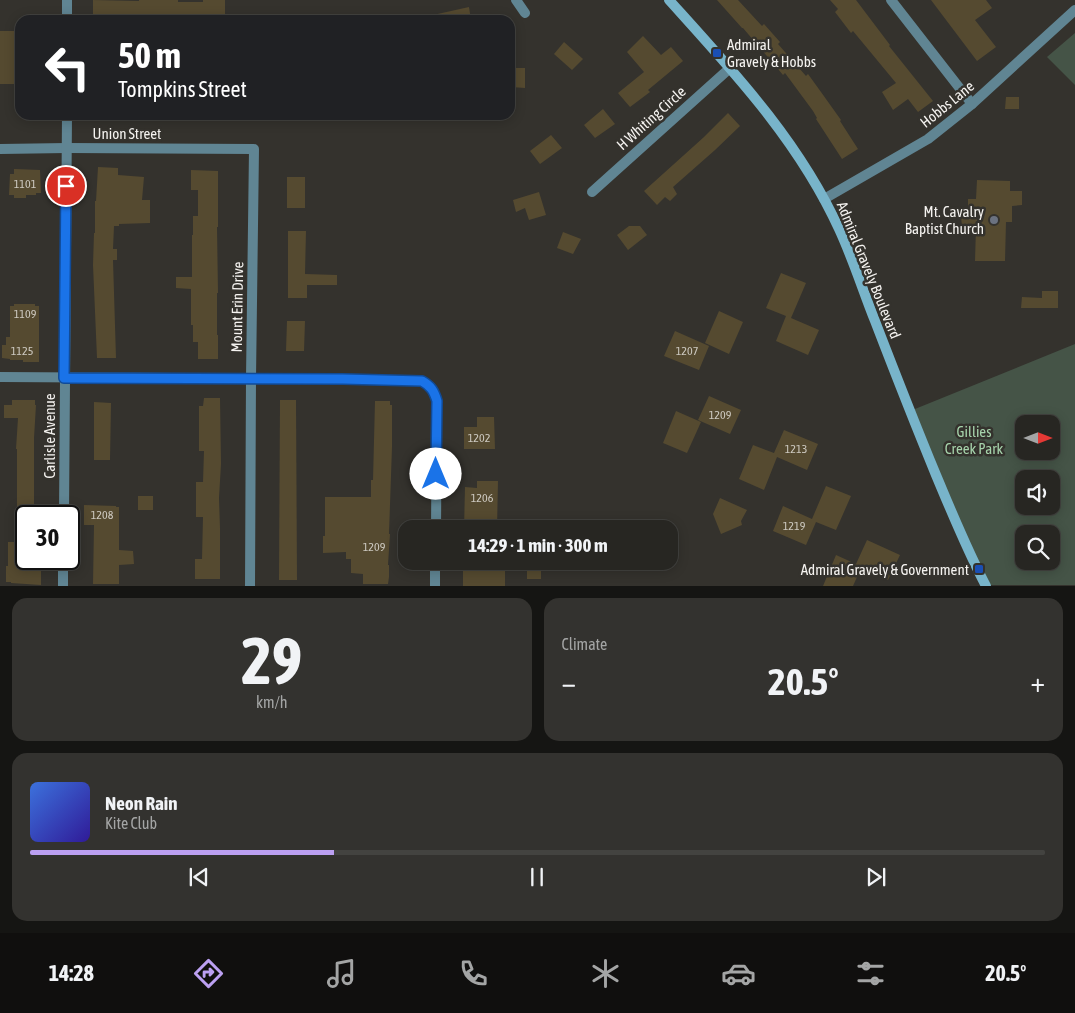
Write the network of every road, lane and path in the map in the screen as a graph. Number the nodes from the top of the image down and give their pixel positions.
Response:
1 (67, 0) edge
2 (516, 0) edge
3 (669, 0) edge
4 (892, 0) edge
5 (1075, 10) edge
6 (525, 13) dead end
7 (67, 15) edge
8 (730, 68) junction
9 (972, 104) junction
10 (67, 120) edge
11 (67, 148) junction
12 (0, 149) edge
13 (254, 149) joint
14 (592, 192) dead end
15 (824, 199) junction
16 (0, 377) edge
17 (64, 378) junction
18 (251, 378) junction
19 (64, 505) edge
20 (436, 520) edge
21 (64, 570) edge
22 (435, 570) edge
23 (63, 586) edge
24 (250, 586) edge
25 (435, 586) edge
26 (986, 586) edge

1 - 7 street
2 - 6 street
3 - 8 street, Admiral Gravely Boulevard
4 - 9 street
5 - 9 street, Hobbs Lane
8 - 14 street, H Whiting Circle
8 - 15 street, Admiral Gravely Boulevard
9 - 15 street, Hobbs Lane
10 - 11 street, Carlisle Avenue
11 - 12 street, Union Street
11 - 13 street, Union Street
11 - 17 street, Carlisle Avenue
13 - 18 street, Mount Erin Drive
15 - 26 street, Admiral Gravely Boulevard
16 - 17 street
17 - 18 street
17 - 19 street, Carlisle Avenue
18 - 20 street
18 - 24 street, Mount Erin Drive
21 - 23 street
22 - 25 street

